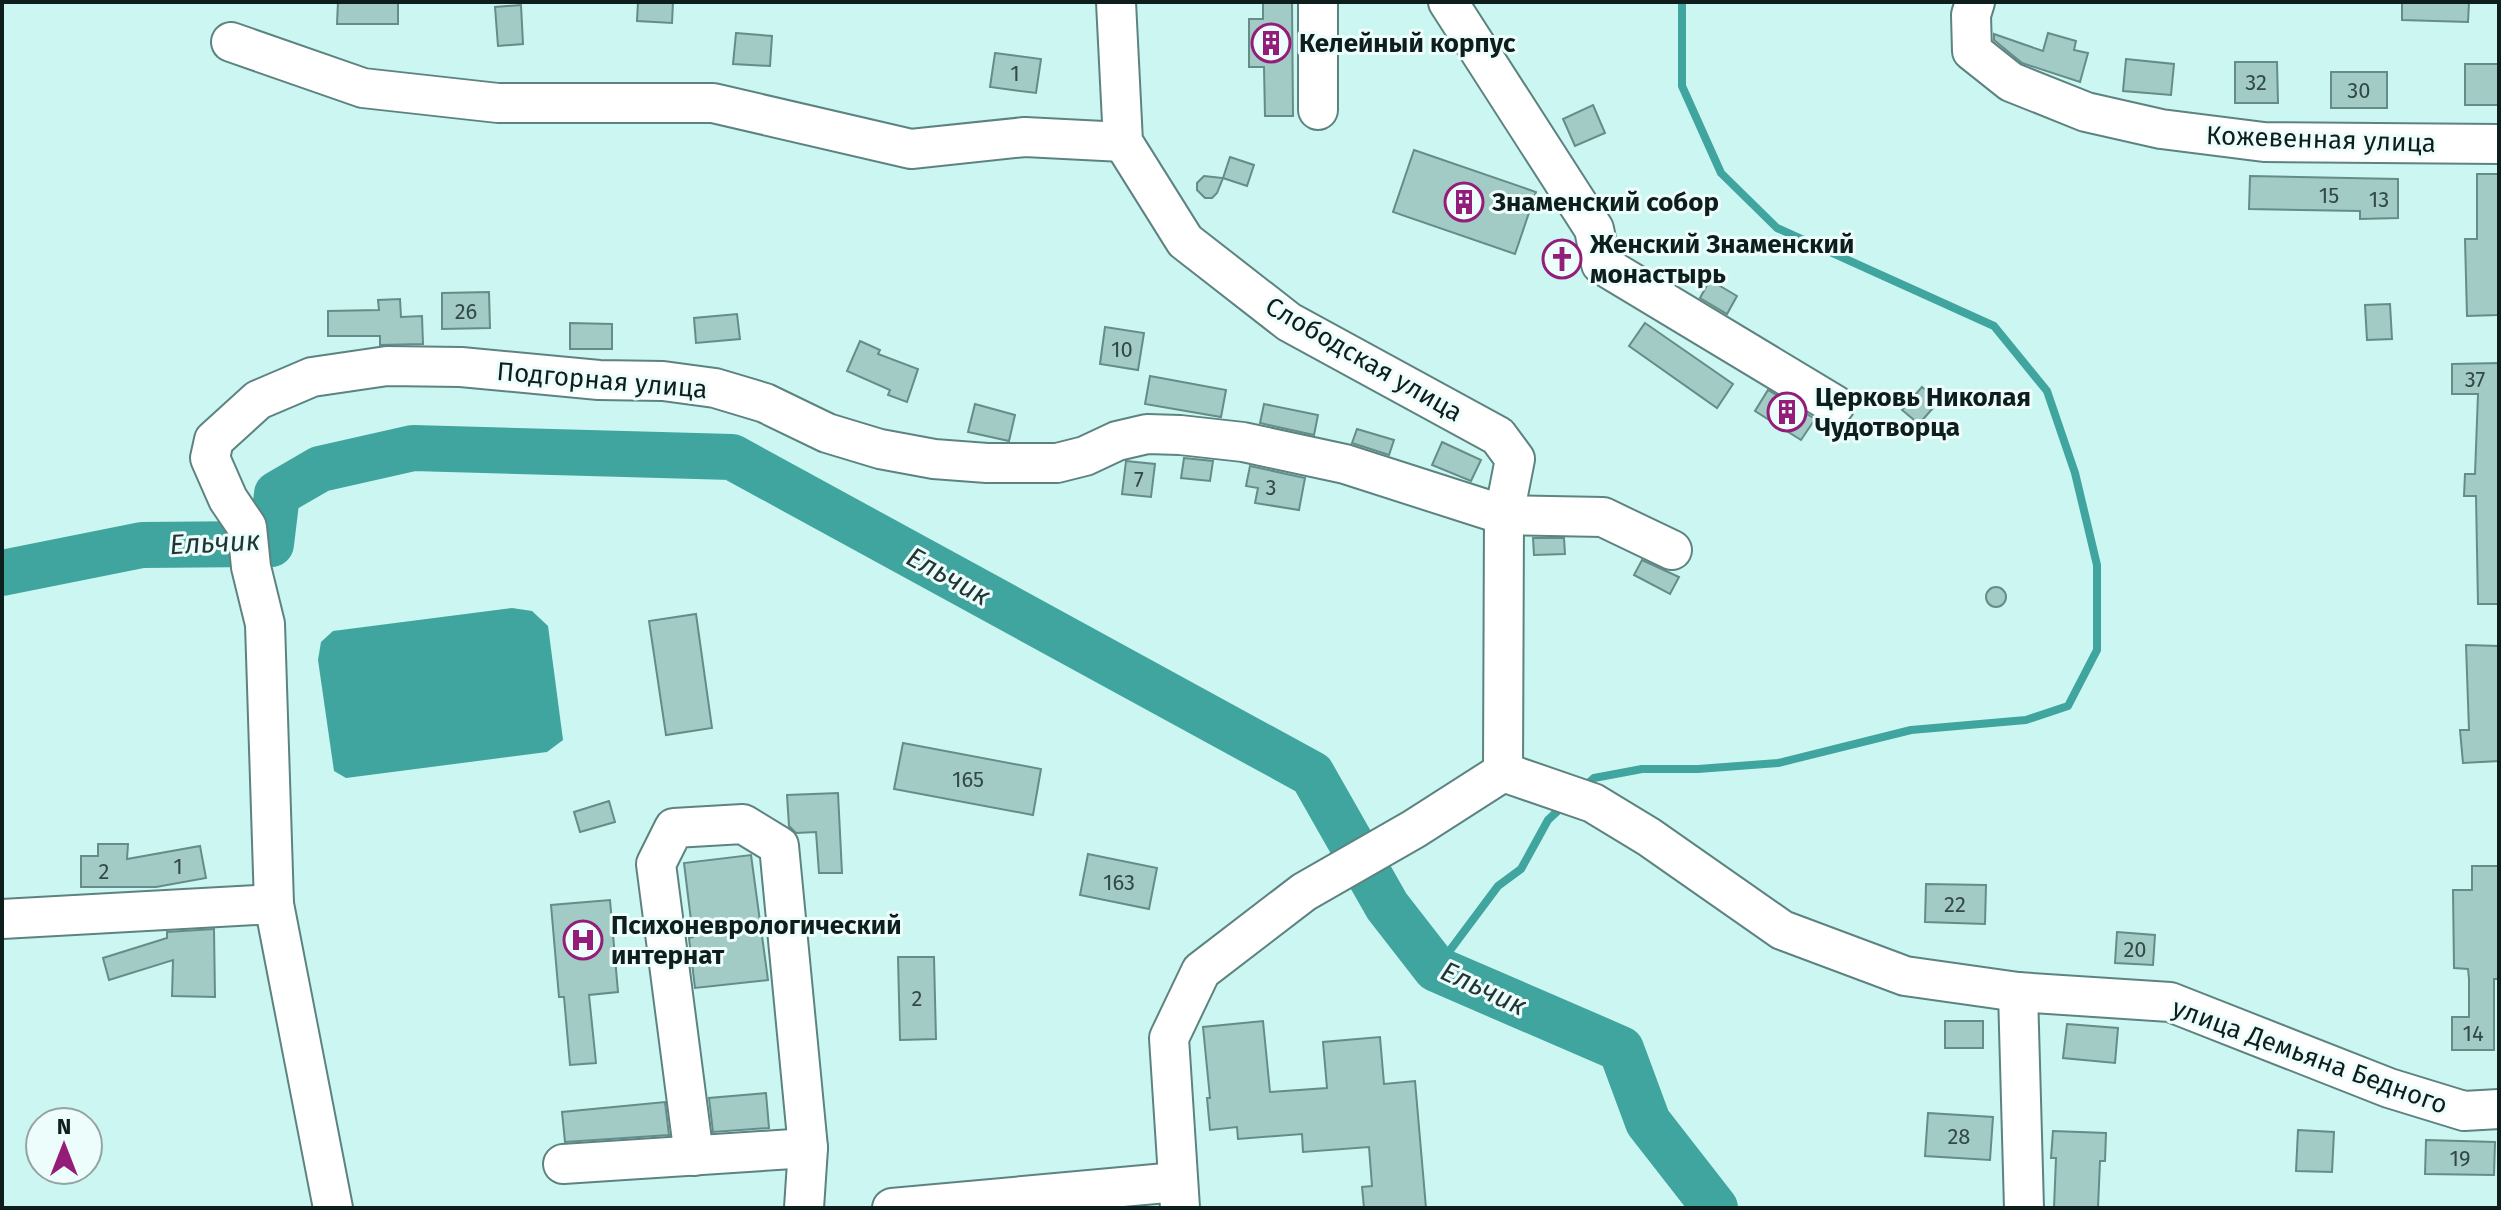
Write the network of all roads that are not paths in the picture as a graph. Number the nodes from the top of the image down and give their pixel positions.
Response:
1 (1116, 2) edge
2 (1318, 2) edge
3 (1448, 2) edge
4 (1975, 2) edge
5 (231, 42) dead end
6 (1318, 110) dead end
7 (1123, 142) junction
8 (2499, 144) edge
9 (1835, 405) dead end
10 (1504, 515) junction
11 (1672, 550) dead end
12 (1503, 772) junction
13 (274, 904) junction
14 (2, 919) edge
15 (2018, 992) junction
16 (2499, 1109) edge
17 (808, 1148) junction
18 (694, 1156) junction
19 (563, 1164) dead end
20 (1179, 1195) edge
21 (333, 1208) edge
22 (804, 1208) edge
23 (892, 1208) edge
24 (2024, 1208) edge

1 - 7 street, Слободская улица
2 - 6 street
3 - 9 street
4 - 8 street, Кожевенная улица
5 - 7 street
7 - 10 street, Слободская улица
10 - 11 street, Подгорная улица
10 - 12 street
10 - 13 street, Подгорная улица
12 - 15 street, улица Демьяна Бедного
12 - 20 street
13 - 14 street
13 - 21 street, Подгорная улица
15 - 16 street, улица Демьяна Бедного
15 - 24 street
17 - 18 street
17 - 18 street
17 - 22 street
18 - 19 street
20 - 23 street

